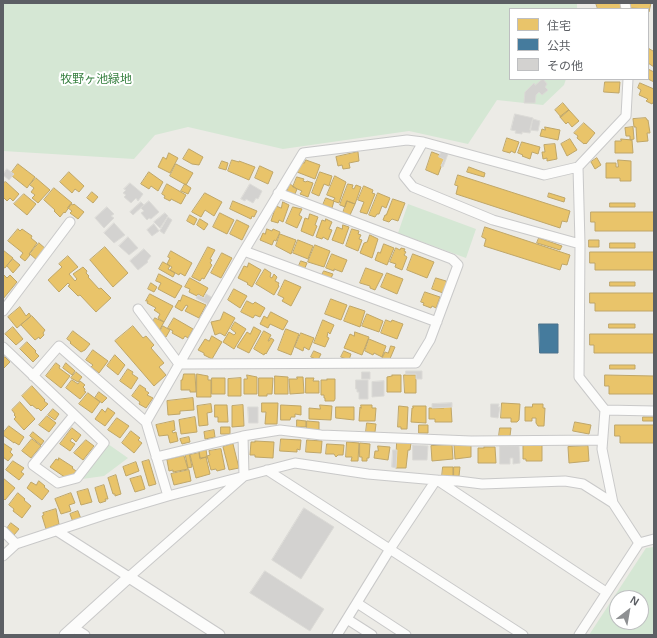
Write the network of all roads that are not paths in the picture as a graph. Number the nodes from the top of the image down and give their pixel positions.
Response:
1 (628, 80) edge
2 (423, 142) junction
3 (578, 167) junction
4 (278, 193) junction
5 (70, 222) dead end
6 (580, 244) junction
7 (244, 251) junction
8 (138, 309) dead end
9 (3, 311) edge
10 (436, 322) junction
11 (3, 347) edge
12 (179, 364) junction
13 (33, 376) junction
14 (605, 410) junction
15 (654, 411) edge
16 (74, 415) junction
17 (146, 422) junction
18 (244, 436) junction
19 (602, 440) junction
20 (156, 457) junction
21 (267, 470) junction
22 (244, 476) junction
23 (436, 480) junction
24 (168, 496) junction
25 (613, 503) junction
26 (3, 531) edge
27 (58, 531) junction
28 (654, 539) edge
29 (639, 543) junction
30 (16, 544) junction
31 (390, 550) junction
32 (3, 556) edge
33 (129, 577) junction
34 (606, 592) junction
35 (357, 603) junction
36 (347, 619) junction
37 (70, 631) edge
38 (85, 635) edge
39 (219, 635) edge
40 (337, 635) edge
41 (372, 635) edge
42 (406, 635) edge
43 (522, 635) edge
44 (579, 635) edge

1 - 3 street
2 - 3 street
2 - 4 street
2 - 6 street
3 - 6 street
4 - 7 street
4 - 10 street
5 - 9 street
6 - 14 street
7 - 10 street
7 - 12 street
8 - 12 street
10 - 12 street
11 - 13 street
12 - 17 street
13 - 16 street
13 - 17 street
14 - 15 street
14 - 19 street
16 - 16 street
17 - 20 street
18 - 19 street
18 - 20 street
18 - 22 street
19 - 25 street
20 - 24 street
21 - 22 street
21 - 23 street
21 - 31 street
22 - 24 street
22 - 33 street
23 - 25 street
23 - 31 street
23 - 34 street
24 - 27 street
25 - 29 street
26 - 30 street
27 - 30 street
27 - 33 street
28 - 29 street
29 - 34 street
30 - 32 street
31 - 35 street
31 - 43 street
33 - 37 street
33 - 39 street
34 - 44 street
35 - 36 street
35 - 42 street
36 - 40 street
36 - 41 street
37 - 38 street

